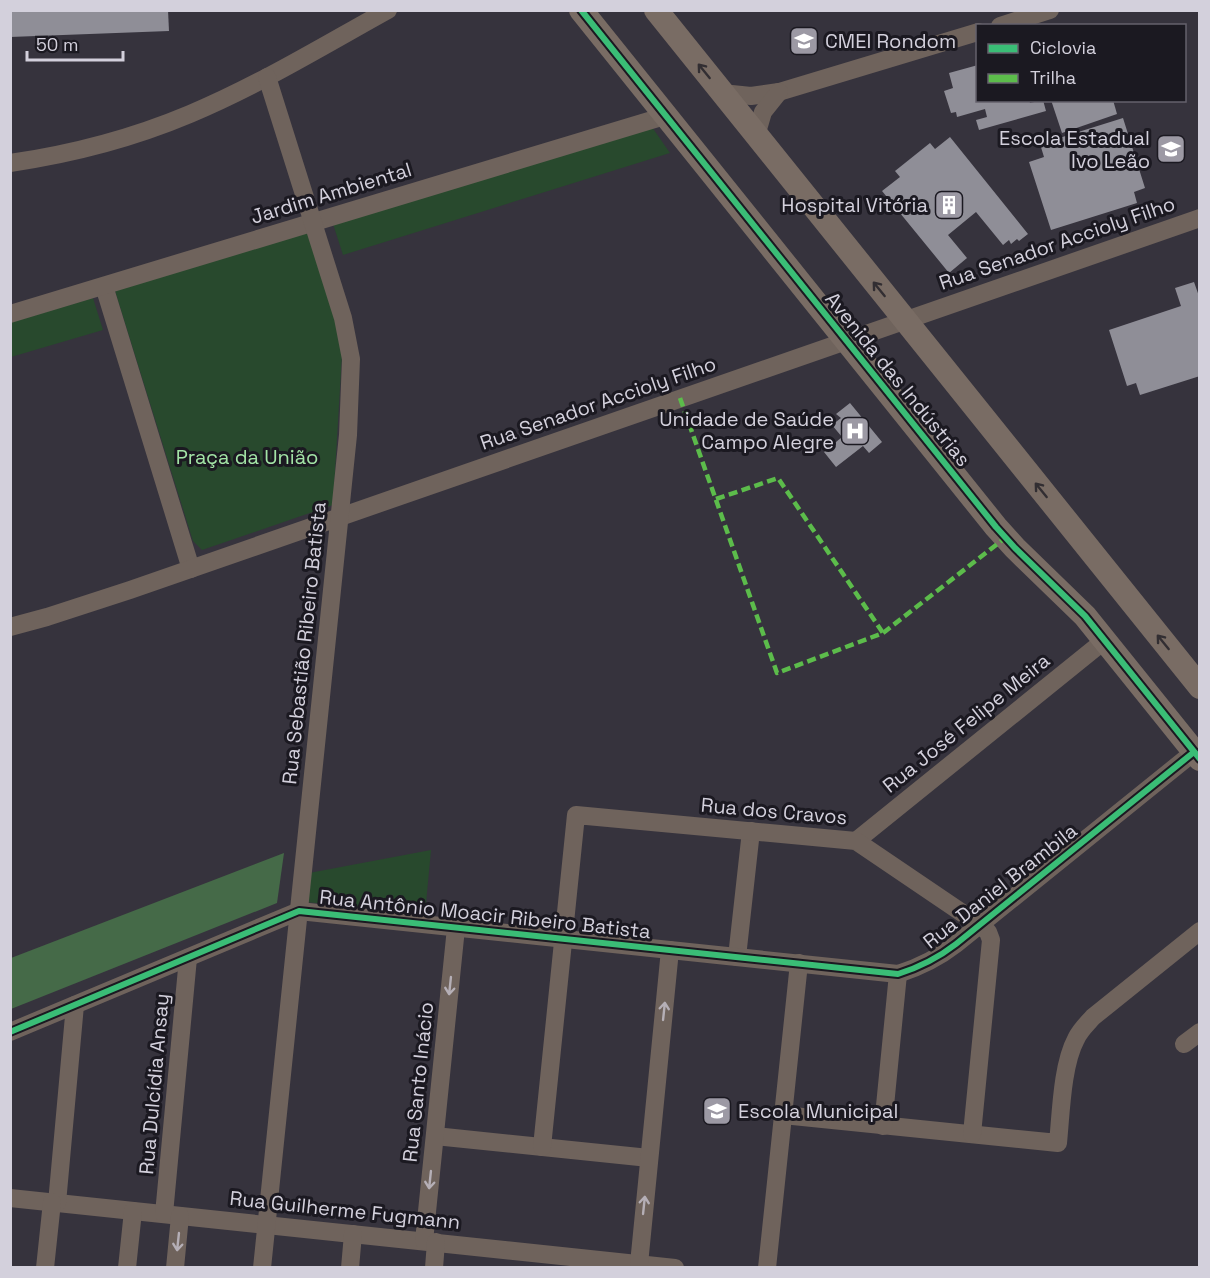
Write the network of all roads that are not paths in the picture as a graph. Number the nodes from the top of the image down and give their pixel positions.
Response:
1 (388, 10) edge
2 (581, 10) edge
3 (656, 10) edge
4 (1050, 10) edge
5 (1006, 24) edge
6 (976, 33) edge
7 (267, 76) junction
8 (779, 92) junction
9 (722, 93) junction
10 (665, 116) junction
11 (756, 136) junction
12 (10, 163) edge
13 (1200, 218) edge
14 (313, 222) junction
15 (104, 286) junction
16 (10, 314) edge
17 (904, 320) junction
18 (846, 340) junction
19 (339, 516) junction
20 (191, 568) junction
21 (10, 627) edge
22 (1105, 640) junction
23 (1200, 687) edge
24 (1197, 755) edge
25 (751, 831) junction
26 (856, 841) junction
27 (298, 911) junction
28 (980, 925) junction
29 (456, 928) junction
30 (1200, 931) edge
31 (563, 939) junction
32 (670, 950) junction
33 (737, 957) junction
34 (188, 958) junction
35 (799, 963) junction
36 (898, 974) junction
37 (75, 1005) junction
38 (10, 1032) edge
39 (1200, 1032) edge
40 (1184, 1044) dead end
41 (783, 1115) junction
42 (883, 1126) junction
43 (972, 1134) junction
44 (435, 1136) junction
45 (542, 1147) junction
46 (649, 1158) junction
47 (10, 1198) edge
48 (54, 1203) junction
49 (133, 1211) junction
50 (172, 1215) junction
51 (266, 1225) junction
52 (353, 1234) junction
53 (430, 1242) junction
54 (515, 1259) edge
55 (595, 1263) edge
56 (639, 1264) junction
57 (45, 1268) edge
58 (127, 1268) edge
59 (175, 1268) edge
60 (262, 1268) edge
61 (350, 1268) edge
62 (434, 1268) edge
63 (675, 1268) edge
64 (767, 1268) edge

1 - 7 street
2 - 10 main road, Avenida das Indústrias
9 -> 3 main road
4 - 5 street
6 - 8 street
7 - 12 street
7 - 14 street, Rua Sebastião Ribeiro Batista
8 - 9 street
8 - 11 street
9 - 11 main road
10 - 14 street, Jardim Ambiental
10 - 18 main road, Avenida das Indústrias
17 -> 11 main road
13 - 17 street, Rua Senador Accioly Filho
14 - 15 street, Jardim Ambiental
14 - 19 street, Rua Sebastião Ribeiro Batista
15 - 16 street, Jardim Ambiental
15 - 20 street
17 - 18 street, Rua Senador Accioly Filho
23 -> 17 main road
18 - 19 street, Rua Senador Accioly Filho
18 - 22 main road, Avenida das Indústrias
19 - 20 street, Rua Senador Accioly Filho
19 - 27 street, Rua Sebastião Ribeiro Batista
20 - 21 street, Rua Senador Accioly Filho
22 - 24 main road, Avenida das Indústrias
22 - 26 street, Rua José Felipe Meira
24 - 28 street, Rua Daniel Brambila
25 - 26 street, Rua dos Cravos
25 - 31 street, Rua dos Cravos
25 - 33 street
26 - 28 street, Rua dos Cravos
27 - 29 street, Rua Antônio Moacir Ribeiro Batista
27 - 34 street, Rua Antônio Moacir Ribeiro Batista
27 - 51 street, Rua Sebastião Ribeiro Batista
28 - 36 street, Rua Daniel Brambila
28 - 43 street
29 - 31 street, Rua Antônio Moacir Ribeiro Batista
29 -> 44 street, Rua Santo Inácio
30 - 43 street
31 - 32 street, Rua Antônio Moacir Ribeiro Batista
31 - 45 street
32 - 33 street, Rua Antônio Moacir Ribeiro Batista
46 -> 32 street
33 - 35 street, Rua Antônio Moacir Ribeiro Batista
34 - 37 street, Rua Antônio Moacir Ribeiro Batista
34 - 50 street, Rua Dulcídia Ansay
35 - 36 street, Rua Daniel Brambila
35 - 41 street
36 - 42 street
37 - 38 street, Rua Antônio Moacir Ribeiro Batista
37 - 48 street
39 - 40 street
41 - 42 street
41 - 64 street
42 - 43 street
44 - 45 street
44 -> 53 street, Rua Santo Inácio
45 - 46 street
56 -> 46 street
47 - 48 street, Rua Guilherme Fugmann
48 - 49 street, Rua Guilherme Fugmann
48 - 57 street
49 - 50 street, Rua Guilherme Fugmann
49 - 58 street
50 - 51 street, Rua Guilherme Fugmann
50 -> 59 street, Rua Dulcídia Ansay
51 - 52 street, Rua Guilherme Fugmann
51 - 60 street, Rua Sebastião Ribeiro Batista
52 - 53 street, Rua Guilherme Fugmann
52 - 61 street
53 - 54 street, Rua Guilherme Fugmann
53 - 62 street, Rua Santo Inácio
54 - 55 street, Rua Guilherme Fugmann
55 - 56 street, Rua Guilherme Fugmann
56 - 63 street, Rua Guilherme Fugmann

